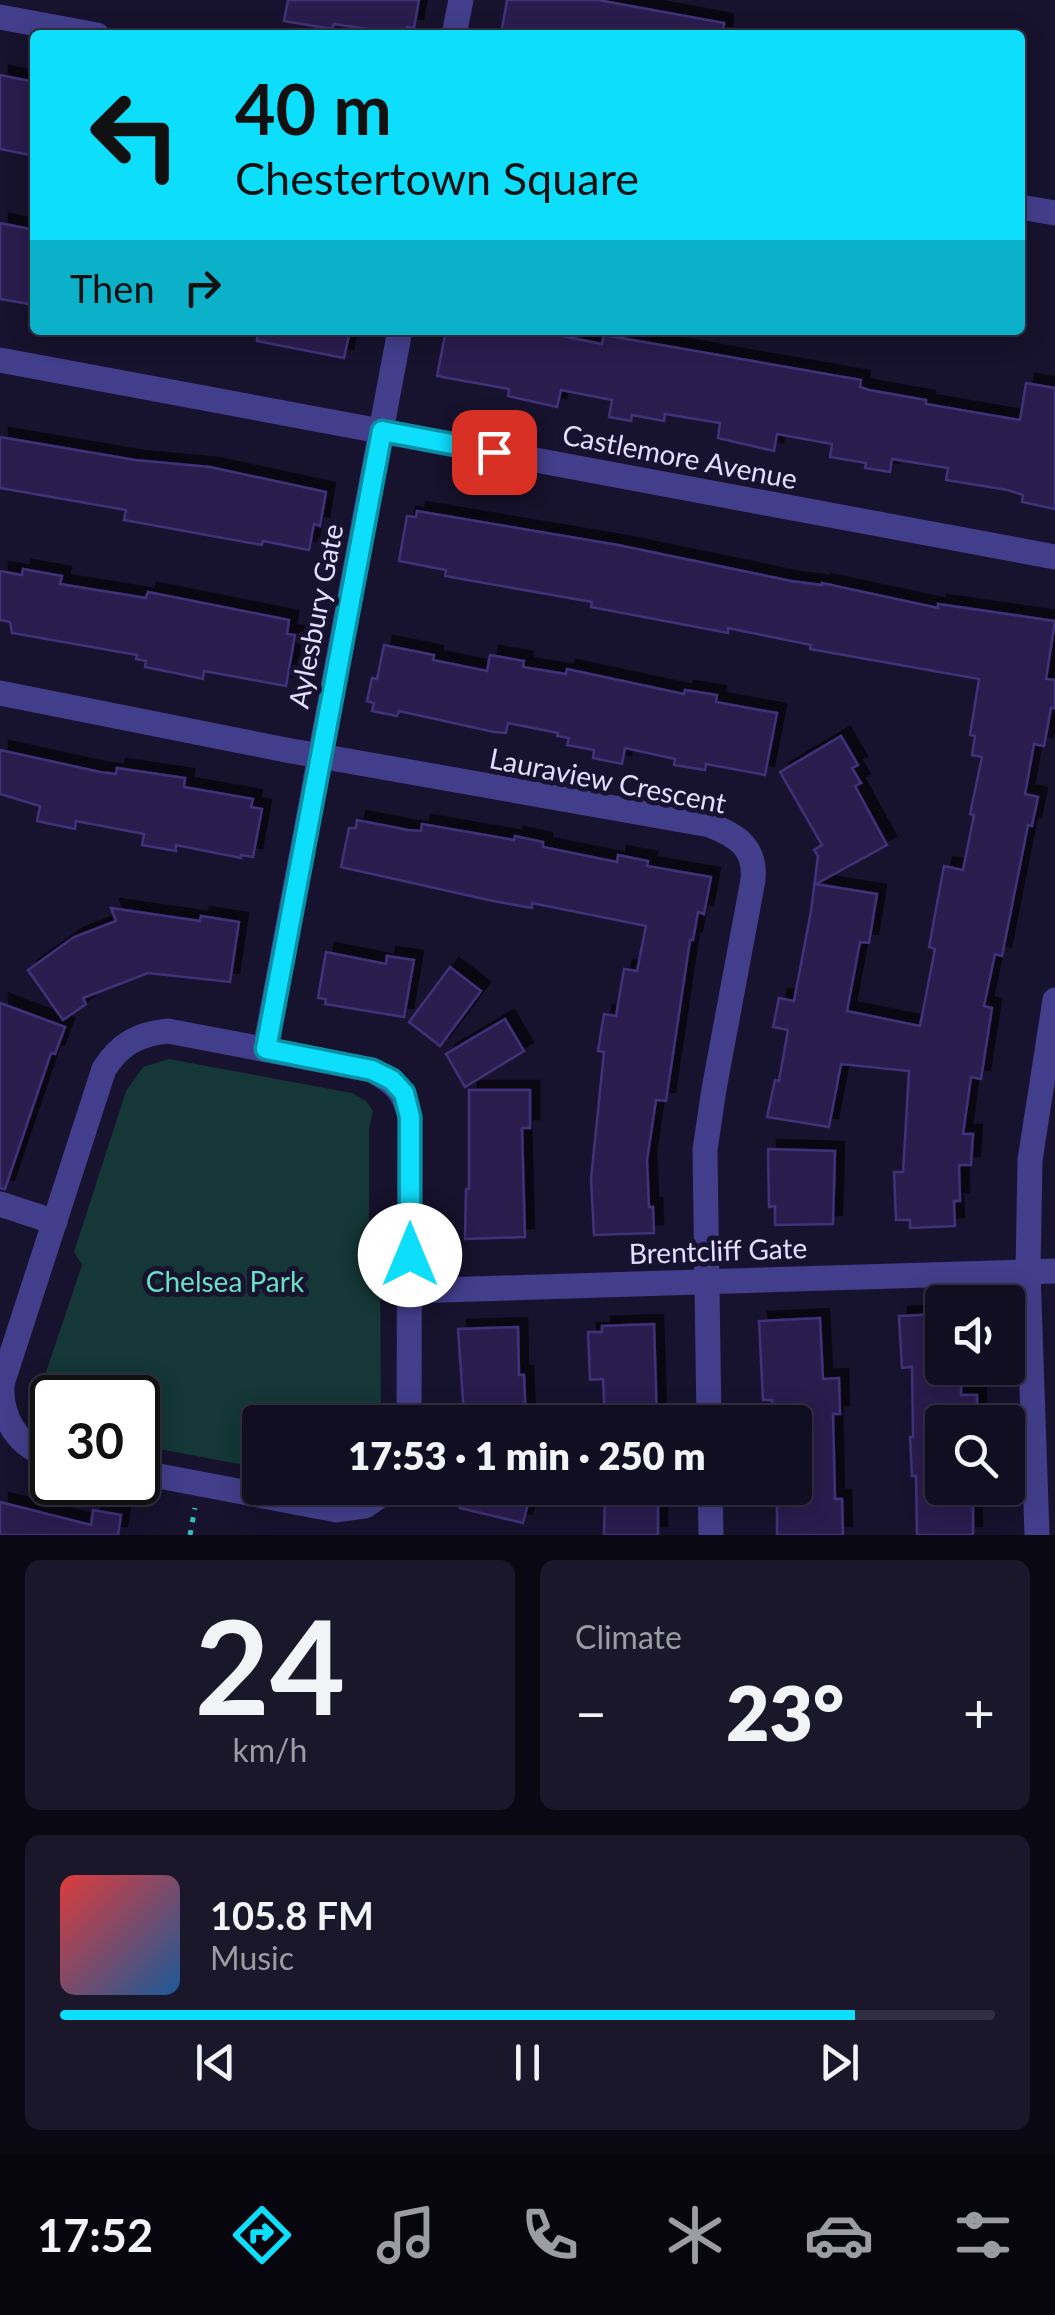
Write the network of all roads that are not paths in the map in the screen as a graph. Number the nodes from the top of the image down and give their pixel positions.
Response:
1 (461, 0) edge
2 (0, 17) edge
3 (70, 30) edge
4 (455, 30) edge
5 (1025, 207) edge
6 (1055, 213) edge
7 (399, 335) edge
8 (0, 360) edge
9 (382, 431) junction
10 (1055, 557) edge
11 (0, 693) edge
12 (318, 756) junction
13 (1055, 1000) edge
14 (266, 1049) junction
15 (0, 1204) edge
16 (56, 1222) junction
17 (1028, 1271) junction
18 (1055, 1271) edge
19 (708, 1280) junction
20 (409, 1291) junction
21 (409, 1405) edge
22 (708, 1405) edge
23 (30, 1445) edge
24 (160, 1476) edge
25 (242, 1492) edge
26 (311, 1505) edge
27 (366, 1505) edge
28 (711, 1505) edge
29 (712, 1535) edge
30 (1037, 1535) edge

1 - 4 street
2 - 3 street
5 - 6 street
7 - 9 street, Aylesbury Gate
8 - 9 street, Castlemore Avenue
9 - 10 street, Castlemore Avenue
9 - 12 street, Aylesbury Gate
11 - 12 street, Lauraview Crescent
12 - 14 street, Aylesbury Gate
12 - 19 street, Lauraview Crescent
13 - 17 street
14 - 16 street
14 - 20 street
15 - 16 street
16 - 23 street
17 - 18 street, Brentcliff Gate
17 - 19 street, Brentcliff Gate
17 - 30 street
19 - 20 street, Brentcliff Gate
19 - 22 street, Lauraview Crescent
20 - 21 street
24 - 25 street
26 - 27 street
28 - 29 street

